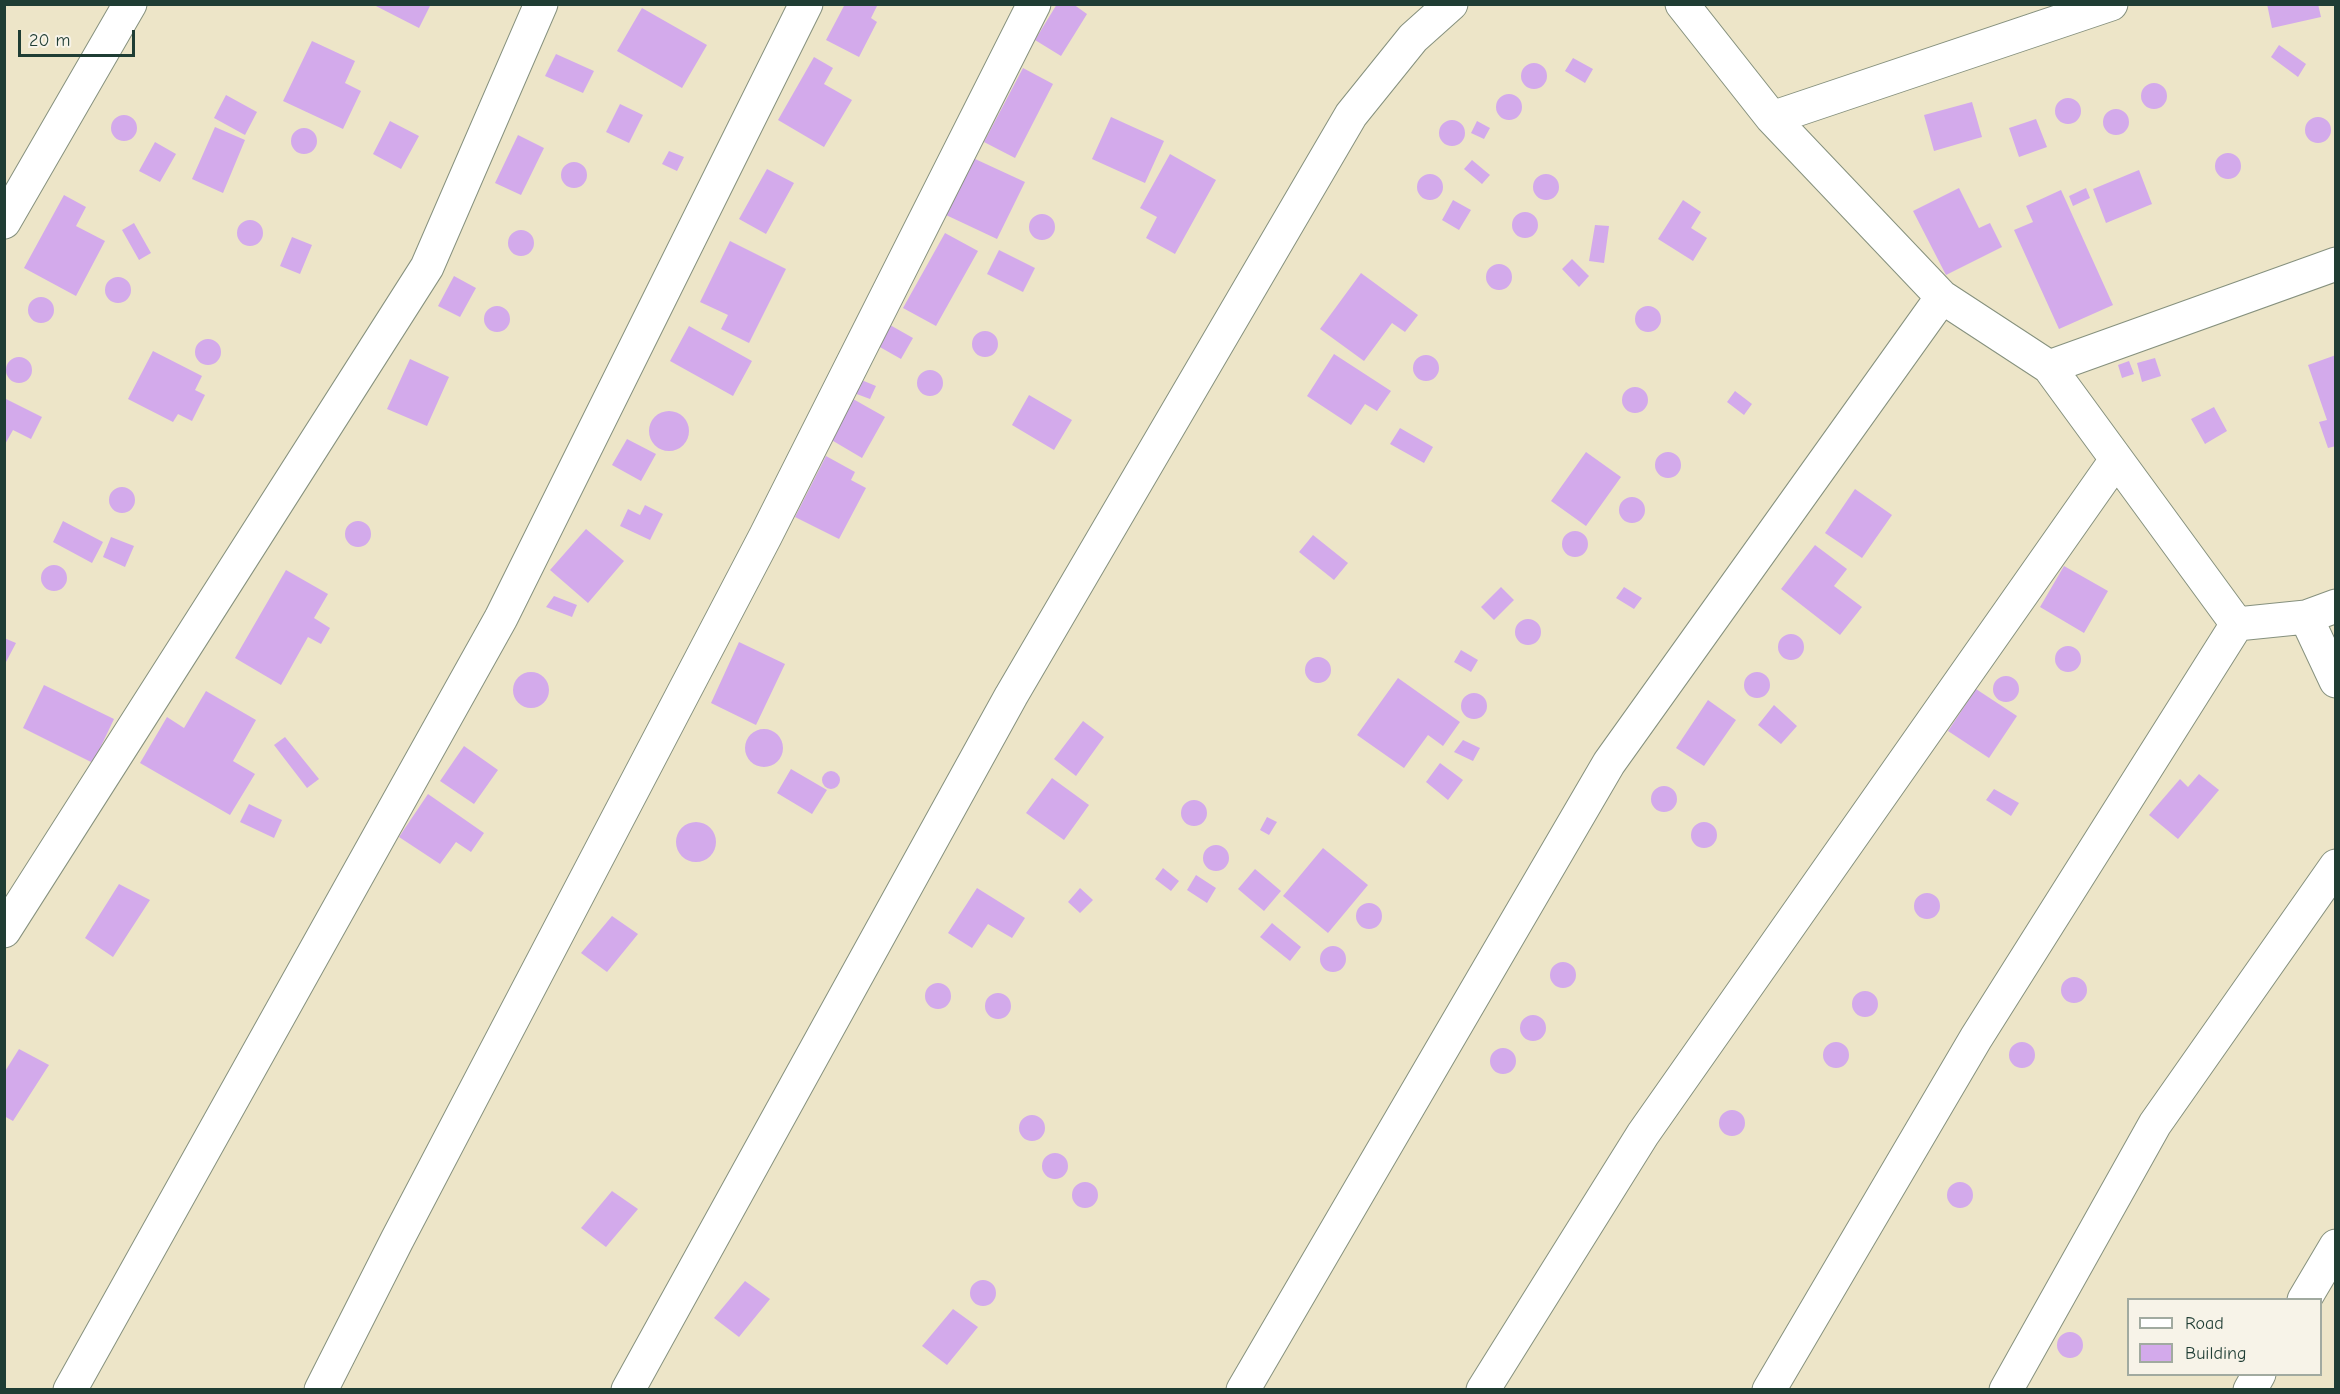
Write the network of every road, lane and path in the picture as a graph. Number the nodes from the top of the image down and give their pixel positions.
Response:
1 (130, 4) edge
2 (541, 4) edge
3 (806, 4) edge
4 (1034, 4) edge
5 (1451, 4) edge
6 (1682, 4) edge
7 (2111, 4) edge
8 (1772, 118) junction
9 (4, 222) edge
10 (2336, 264) edge
11 (1942, 297) junction
12 (2049, 367) junction
13 (2116, 460) junction
14 (2321, 611) edge
15 (2237, 624) junction
16 (2336, 681) edge
17 (2336, 866) edge
18 (4, 931) edge
19 (2336, 1246) edge
20 (2305, 1298) edge
21 (2258, 1376) edge
22 (70, 1389) edge
23 (321, 1389) edge
24 (628, 1389) edge
25 (1243, 1389) edge
26 (1483, 1389) edge
27 (1769, 1389) edge
28 (2006, 1389) edge
29 (2250, 1389) edge

1 - 9 street
2 - 18 street
3 - 22 street
4 - 23 street
5 - 24 street
6 - 8 street
7 - 8 street
8 - 11 street
10 - 12 street
11 - 12 street
11 - 25 street
12 - 13 street
13 - 15 street
13 - 26 street
14 - 15 street
14 - 16 street
15 - 27 street
17 - 28 street
19 - 20 street
21 - 29 street

